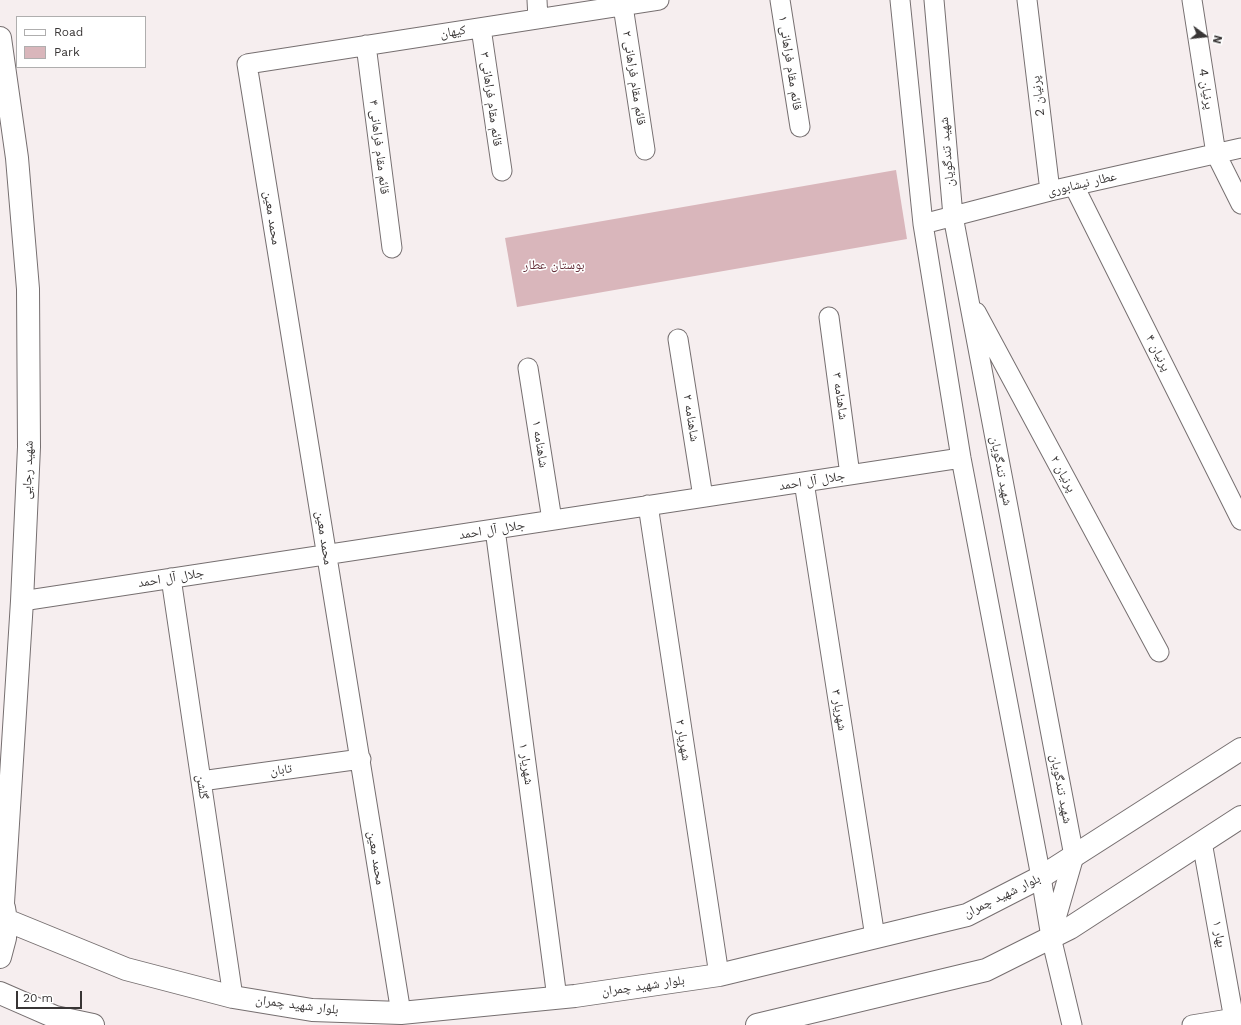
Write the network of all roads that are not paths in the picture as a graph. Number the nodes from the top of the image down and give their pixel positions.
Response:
1 (537, 0) edge
2 (659, 0) edge
3 (780, 0) edge
4 (900, 0) edge
5 (934, 0) edge
6 (1026, 0) edge
7 (1192, 0) edge
8 (623, 6) junction
9 (538, 19) junction
10 (481, 28) junction
11 (0, 38) edge
12 (366, 45) junction
13 (247, 64) joint
14 (800, 127) dead end
15 (1241, 148) edge
16 (644, 150) dead end
17 (1216, 154) junction
18 (502, 171) dead end
19 (1074, 186) junction
20 (1050, 191) junction
21 (1241, 204) edge
22 (953, 216) junction
23 (923, 224) junction
24 (392, 248) dead end
25 (968, 296) junction
26 (829, 317) dead end
27 (678, 339) dead end
28 (528, 368) dead end
29 (961, 458) junction
30 (850, 475) junction
31 (804, 482) junction
32 (703, 497) junction
33 (648, 506) junction
34 (552, 520) junction
35 (1241, 520) edge
36 (495, 529) junction
37 (327, 555) junction
38 (171, 578) junction
39 (22, 601) junction
40 (1159, 652) dead end
41 (1241, 749) edge
42 (361, 759) junction
43 (201, 782) junction
44 (1241, 817) edge
45 (1202, 842) junction
46 (1074, 856) junction
47 (1041, 877) junction
48 (3, 907) edge
49 (875, 937) junction
50 (1051, 937) junction
51 (0, 957) edge
52 (719, 975) junction
53 (0, 994) edge
54 (233, 996) junction
55 (557, 998) junction
56 (401, 1013) junction
57 (1237, 1020) edge
58 (56, 1021) edge
59 (92, 1025) edge
60 (757, 1025) edge
61 (1072, 1025) edge
62 (1192, 1025) edge

1 - 9 street
2 - 8 street, کیهان
3 - 14 street, قائم مقام فراهانی ۱
4 - 23 street, شهید تندگویان
5 - 22 street, شهید تندگویان
6 - 20 street, پرنیان 2
7 - 17 street, پرنیان 4
8 - 9 street, کیهان
8 - 16 street, قائم مقام فراهانی ۲
9 - 10 street, کیهان
10 - 12 street, کیهان
10 - 18 street, قائم مقام فراهانی ۳
11 - 39 main road, شهید رجایی
12 - 13 street, کیهان
12 - 24 street, قائم مقام فراهانی ۴
13 - 37 street, محمد معین
15 - 17 street, عطار نیشابوری
17 - 19 street, عطار نیشابوری
17 - 21 street, پرنیان 4
19 - 20 street, عطار نیشابوری
19 - 35 street, پرنیان ۴
20 - 22 street, عطار نیشابوری
22 - 23 street, عطار نیشابوری
22 - 25 street, شهید تندگویان
23 - 29 street, شهید تندگویان
25 - 40 street, پرنیان ۲
25 - 46 street, شهید تندگویان
26 - 30 street, شاهنامه ۳
27 - 32 street, شاهنامه ۲
28 - 34 street, شاهنامه ۱
29 - 30 street, جلال آل احمد
29 - 47 street, شهید تندگویان
30 - 31 street, جلال آل احمد
31 - 32 street, جلال آل احمد
31 - 49 street, شهریار ۳
32 - 33 street, جلال آل احمد
33 - 34 street, جلال آل احمد
33 - 52 street, شهریار ۲
34 - 36 street, جلال آل احمد
36 - 37 street, جلال آل احمد
36 - 55 street, شهریار ۱
37 - 38 street, جلال آل احمد
37 - 42 street, محمد معین
38 - 39 street, جلال آل احمد
38 - 43 street, گلشن
39 - 48 main road, شهید رجایی
41 - 46 main road, بلوار شهید چمران
42 - 43 street, تابان
42 - 56 street, محمد معین
43 - 54 street, گلشن
44 - 45 main road
45 - 50 main road
45 - 57 street, بهار ۱
46 - 47 main road, بلوار شهید چمران
46 - 50 street, شهید تندگویان
47 - 49 main road, بلوار شهید چمران
47 - 50 street, شهید تندگویان
48 - 51 main road, شهید رجایی
48 - 54 main road, بلوار شهید چمران
49 - 52 main road, بلوار شهید چمران
50 - 60 main road
50 - 61 street, شهید تندگویان
52 - 55 main road, بلوار شهید چمران
53 - 58 main road
54 - 56 main road, بلوار شهید چمران
55 - 56 main road, بلوار شهید چمران
57 - 62 street
58 - 59 main road

